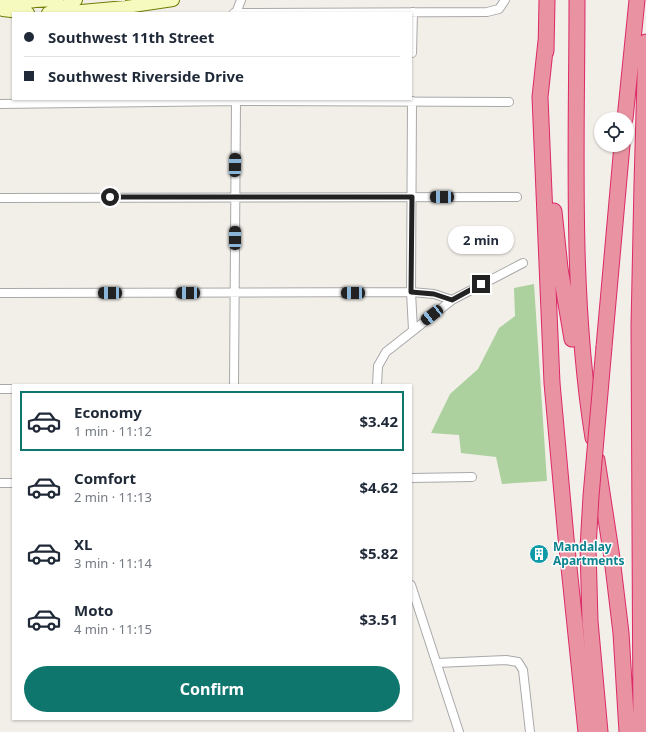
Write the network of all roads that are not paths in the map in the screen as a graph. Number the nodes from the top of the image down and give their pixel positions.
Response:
1 (57, 0) edge
2 (76, 0) edge
3 (173, 0) edge
4 (241, 0) edge
5 (505, 0) edge
6 (548, 0) edge
7 (577, 0) edge
8 (637, 0) edge
9 (0, 6) edge
10 (0, 9) edge
11 (87, 11) junction
12 (21, 12) edge
13 (51, 12) edge
14 (73, 12) edge
15 (96, 12) edge
16 (235, 12) edge
17 (412, 12) joint
18 (546, 41) junction
19 (646, 42) edge
20 (412, 52) dead end
21 (236, 101) junction
22 (412, 102) junction
23 (509, 102) dead end
24 (0, 104) edge
25 (626, 112) edge
26 (621, 152) edge
27 (235, 197) junction
28 (412, 197) junction
29 (517, 197) dead end
30 (0, 198) edge
31 (523, 262) dead end
32 (411, 292) junction
33 (235, 293) junction
34 (0, 294) edge
35 (452, 300) junction
36 (413, 330) junction
37 (234, 384) edge
38 (377, 384) edge
39 (0, 389) edge
40 (12, 389) edge
41 (591, 422) junction
42 (472, 477) dead end
43 (412, 478) edge
44 (0, 483) edge
45 (12, 483) edge
46 (412, 588) edge
47 (437, 663) junction
48 (460, 732) edge
49 (530, 732) edge
50 (586, 732) edge
51 (600, 732) edge
52 (627, 732) edge
53 (641, 732) edge

1 - 9 main road
2 - 13 main road
3 - 11 main road
4 - 16 street
5 - 17 street
6 - 18 highway
7 - 41 highway
8 - 25 highway
10 - 12 main road
11 - 14 main road
11 - 15 street
17 - 20 street
18 - 41 highway
18 - 50 highway
19 - 53 highway
21 - 22 street
21 - 24 street
21 - 27 street
22 - 23 street
22 - 28 street
26 - 51 highway, bridge
27 - 28 street
27 - 30 street
27 - 33 street
28 - 29 street
28 - 32 street
31 - 35 street
32 - 33 street
32 - 35 street
32 - 36 street
33 - 34 street
33 - 37 street
35 - 36 street
36 - 38 street
39 - 40 street
41 - 52 highway
42 - 43 street
44 - 45 street
46 - 47 street
47 - 48 street
47 - 49 street

